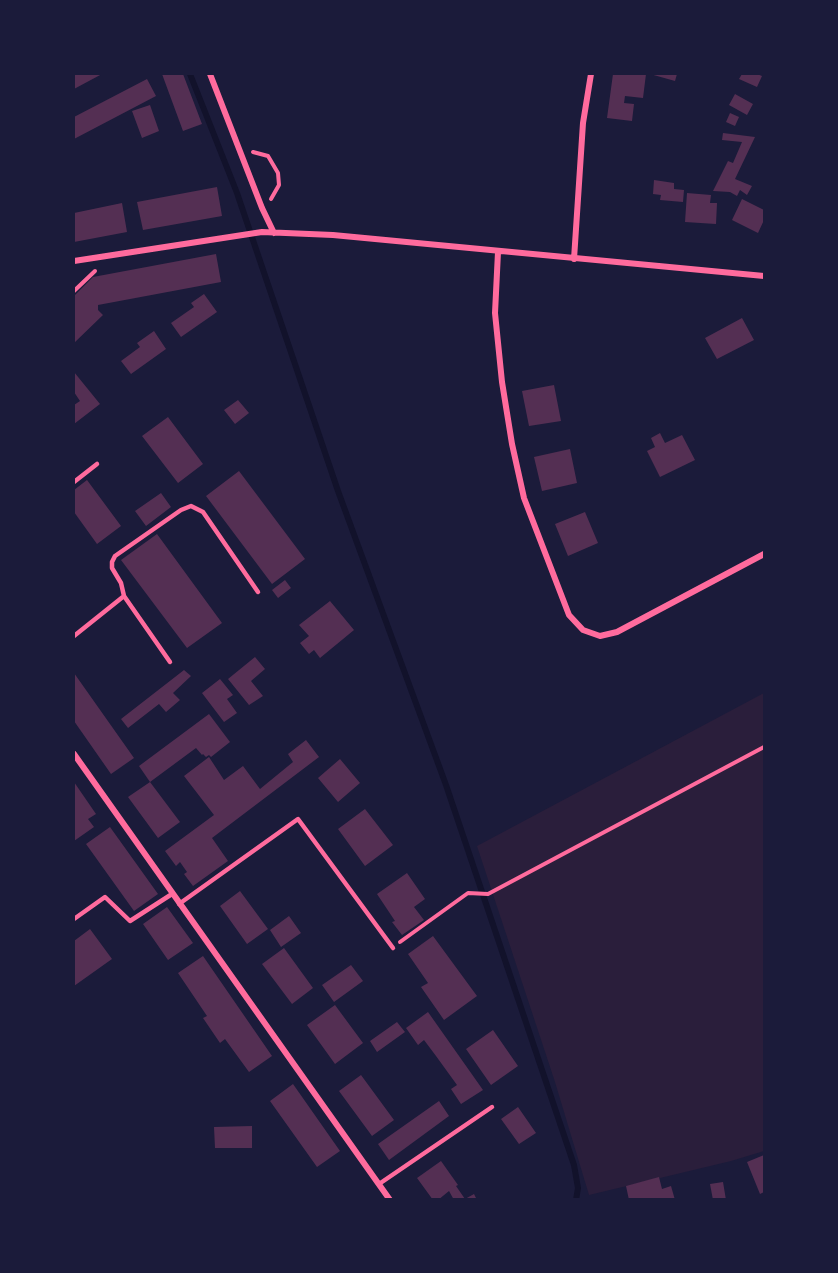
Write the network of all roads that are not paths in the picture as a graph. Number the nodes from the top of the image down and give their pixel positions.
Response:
1 (210, 74) edge
2 (591, 74) edge
3 (274, 233) junction
4 (498, 252) junction
5 (574, 259) junction
6 (74, 261) edge
7 (765, 276) edge
8 (97, 464) dead end
9 (74, 482) edge
10 (765, 554) edge
11 (258, 592) dead end
12 (124, 596) junction
13 (74, 636) edge
14 (170, 662) dead end
15 (74, 754) edge
16 (172, 894) junction
17 (179, 904) junction
18 (74, 919) edge
19 (393, 948) road end
20 (492, 1107) dead end
21 (379, 1184) junction
22 (390, 1200) edge

1 - 3 street
2 - 5 street
3 - 4 street
3 - 6 street
4 - 5 street
4 - 10 street
5 - 7 street
8 - 9 lane
11 - 12 lane
12 - 13 lane
12 - 14 lane
15 - 16 street
16 - 17 street
16 - 18 lane
17 - 19 lane
17 - 21 street
20 - 21 lane
21 - 22 street

